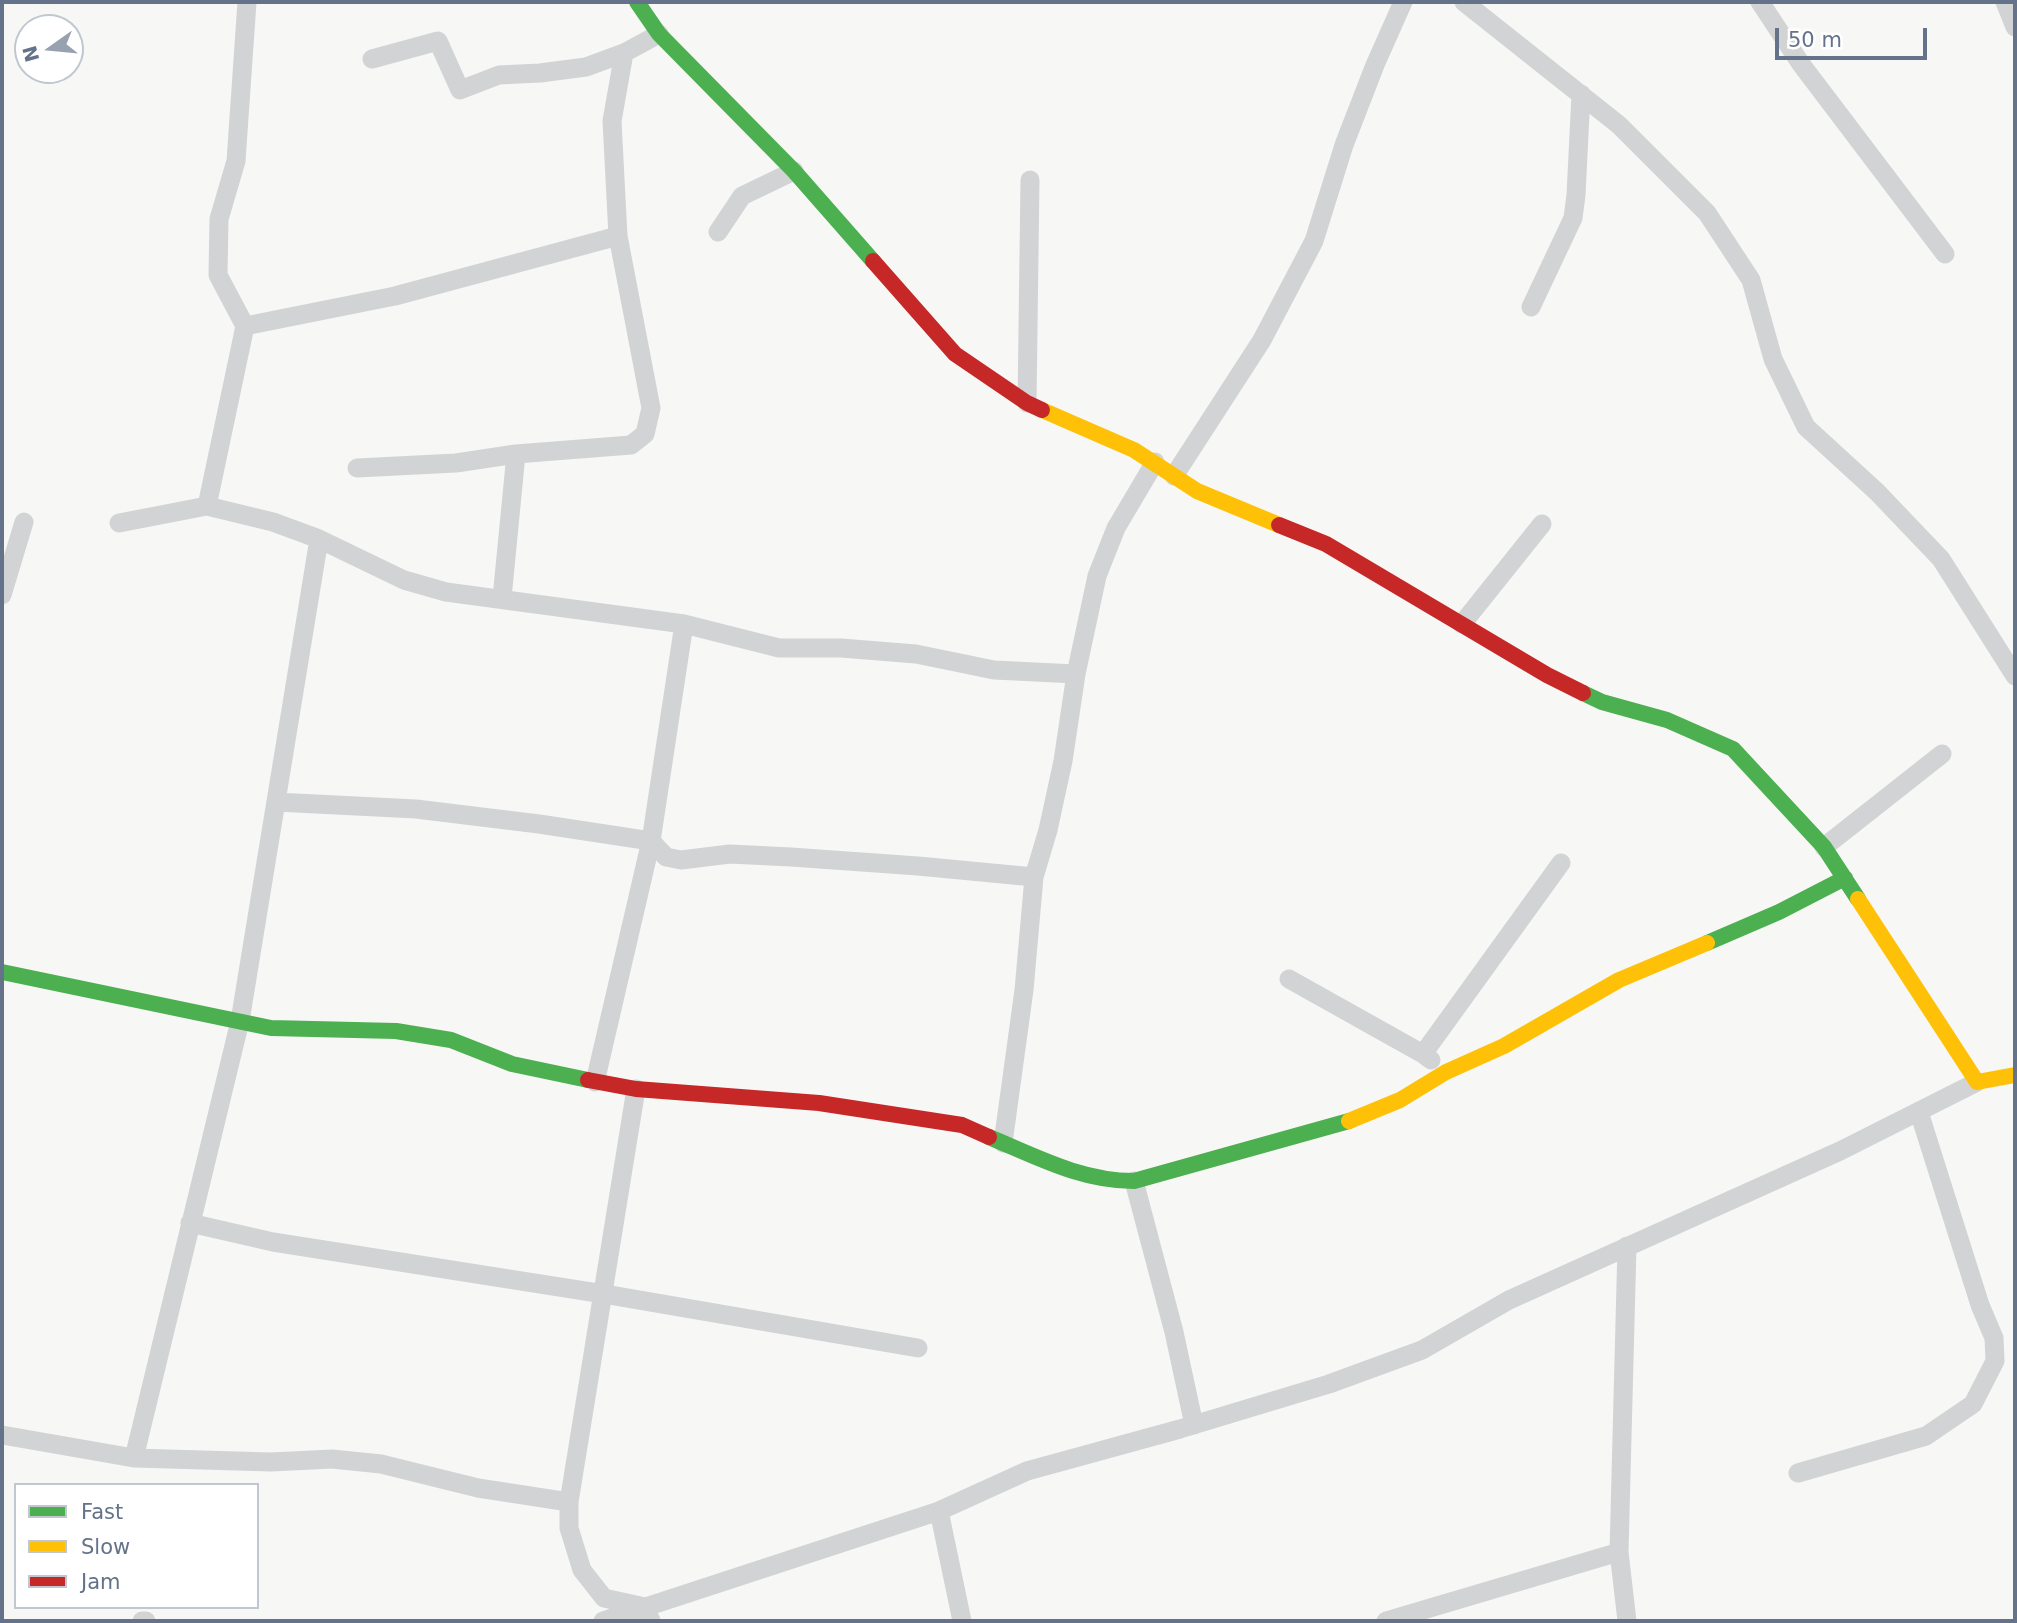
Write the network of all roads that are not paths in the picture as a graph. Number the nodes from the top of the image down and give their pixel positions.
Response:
1 (247, 2) edge
2 (637, 2) edge
3 (1403, 2) edge
4 (1464, 2) edge
5 (1760, 2) edge
6 (2005, 2) edge
7 (2015, 27) edge
8 (659, 34) junction
9 (624, 53) junction
10 (372, 60) dead end
11 (1581, 94) junction
12 (794, 171) junction
13 (1030, 180) dead end
14 (718, 232) dead end
15 (618, 236) junction
16 (1945, 254) dead end
17 (1531, 307) dead end
18 (245, 326) junction
19 (1027, 403) junction
20 (516, 454) junction
21 (1156, 462) junction
22 (357, 468) dead end
23 (1174, 476) junction
24 (207, 506) junction
25 (24, 522) dead end
26 (119, 523) dead end
27 (1542, 524) dead end
28 (319, 539) junction
29 (2, 595) edge
30 (502, 598) junction
31 (684, 624) junction
32 (1462, 624) junction
33 (1076, 674) junction
34 (2015, 676) edge
35 (1942, 754) dead end
36 (276, 802) junction
37 (650, 841) junction
38 (1824, 847) junction
39 (1561, 863) dead end
40 (1034, 877) junction
41 (1844, 877) junction
42 (2, 972) edge
43 (1289, 979) dead end
44 (240, 1021) junction
45 (1423, 1054) junction
46 (1446, 1072) junction
47 (2015, 1075) edge
48 (595, 1082) junction
49 (1978, 1082) junction
50 (636, 1089) junction
51 (1919, 1112) junction
52 (1003, 1143) junction
53 (1134, 1181) junction
54 (190, 1223) junction
55 (1627, 1246) junction
56 (604, 1294) junction
57 (919, 1348) dead end
58 (1194, 1425) junction
59 (2, 1435) edge
60 (134, 1458) junction
61 (1798, 1474) dead end
62 (569, 1502) junction
63 (939, 1511) junction
64 (1619, 1552) junction
65 (648, 1614) edge
66 (603, 1621) edge
67 (962, 1621) edge
68 (1386, 1621) edge
69 (1628, 1621) edge

1 - 18 street
2 - 8 street
3 - 23 street
4 - 11 street
5 - 16 street
6 - 7 street
8 - 9 street
8 - 12 street
9 - 10 street
9 - 15 street
11 - 17 street
11 - 34 street
12 - 14 street
12 - 19 street
13 - 19 street
15 - 18 street
15 - 20 street
18 - 24 street
19 - 21 street
20 - 22 street
20 - 30 street
21 - 23 street
21 - 33 street
23 - 32 street
24 - 26 street
24 - 28 street
25 - 29 street
27 - 32 street
28 - 30 street
28 - 36 street
30 - 31 street
31 - 33 street
31 - 37 street
32 - 38 street
33 - 40 street
35 - 38 street
36 - 37 street
36 - 44 street
37 - 40 street
37 - 48 street
38 - 41 street
39 - 45 street
40 - 52 street
41 - 46 street
41 - 49 street
42 - 44 street
43 - 45 street
44 - 48 street
44 - 54 street
45 - 46 street
46 - 53 street
47 - 49 street
48 - 50 street
49 - 51 street
50 - 52 street
50 - 56 street
51 - 55 street
51 - 61 street
52 - 53 street
53 - 58 street
54 - 56 street
54 - 60 street
55 - 58 street
55 - 64 street
56 - 57 street
56 - 62 street
58 - 63 street
59 - 60 street
60 - 62 street
62 - 65 street
63 - 65 street
63 - 67 street
64 - 68 street
64 - 69 street
65 - 66 street

